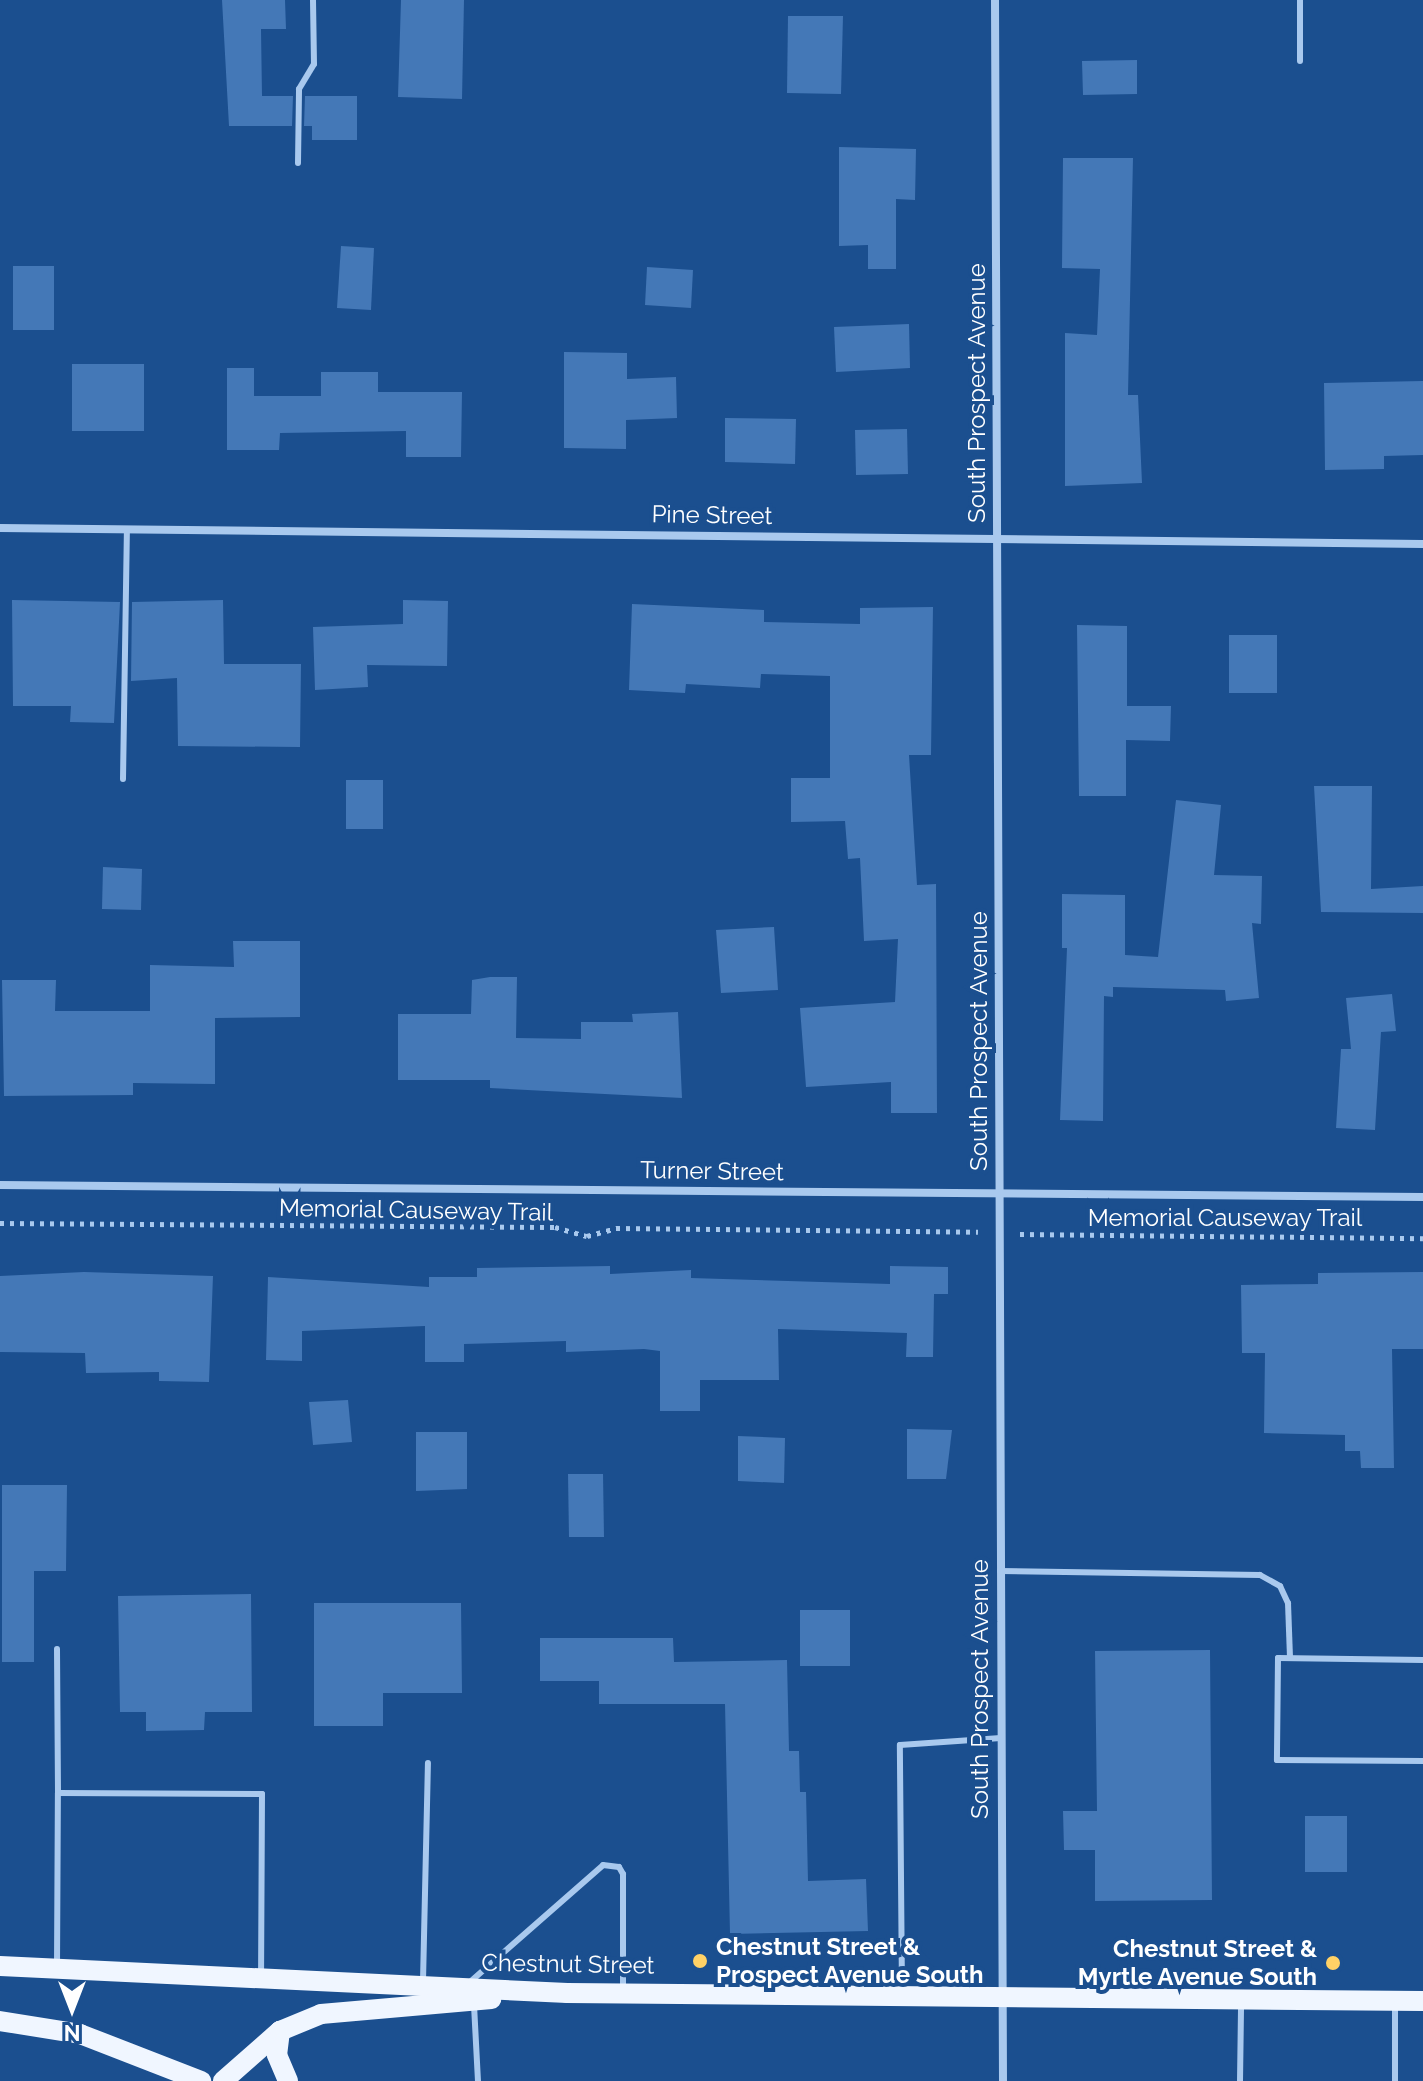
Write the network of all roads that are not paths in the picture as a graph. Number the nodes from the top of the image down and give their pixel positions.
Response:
1 (313, 0) edge
2 (995, 0) edge
3 (1300, 0) edge
4 (1300, 61) dead end
5 (298, 163) dead end
6 (0, 528) edge
7 (127, 530) junction
8 (997, 538) junction
9 (1423, 544) edge
10 (123, 779) dead end
11 (0, 1185) edge
12 (999, 1194) junction
13 (1423, 1197) edge
14 (999, 1571) junction
15 (57, 1649) dead end
16 (1290, 1658) junction
17 (1423, 1660) edge
18 (1001, 1738) junction
19 (1423, 1761) edge
20 (428, 1763) dead end
21 (58, 1793) junction
22 (0, 1966) edge
23 (57, 1966) junction
24 (261, 1977) junction
25 (423, 1985) junction
26 (623, 1992) junction
27 (469, 1994) junction
28 (903, 1996) junction
29 (1004, 1997) junction
30 (1241, 1999) junction
31 (1395, 2001) junction
32 (1423, 2001) edge
33 (0, 2021) edge
34 (280, 2031) junction
35 (201, 2081) edge
36 (223, 2081) edge
37 (288, 2081) edge
38 (478, 2081) edge
39 (1003, 2081) edge
40 (1240, 2081) edge
41 (1395, 2081) edge

1 - 5 lane
2 - 8 street, South Prospect Avenue
3 - 4 lane
6 - 7 street, Pine Street
7 - 8 street, Pine Street
7 - 10 lane
8 - 9 street, Pine Street
8 - 12 street, South Prospect Avenue
11 - 12 street, Turner Street
12 - 13 street, Turner Street
12 - 14 street, South Prospect Avenue
14 - 16 lane
14 - 18 street, South Prospect Avenue
15 - 21 lane
16 - 17 lane
16 - 19 lane
18 - 28 lane
18 - 29 street, South Prospect Avenue
20 - 25 lane
21 - 23 lane
21 - 24 lane
22 - 23 main road, Chestnut Street
23 - 24 main road, Chestnut Street
24 - 25 main road, Chestnut Street
25 - 27 main road, Chestnut Street
26 - 27 main road, Chestnut Street
26 - 27 lane
26 - 28 main road, Chestnut Street
27 - 34 main road
27 - 38 lane
28 - 29 main road, Chestnut Street
29 - 30 main road, Chestnut Street
29 - 39 street, South Prospect Avenue
30 - 31 main road, Chestnut Street
30 - 40 lane
31 - 32 main road, Chestnut Street
31 - 41 lane
33 - 35 main road
34 - 36 main road
34 - 37 main road

